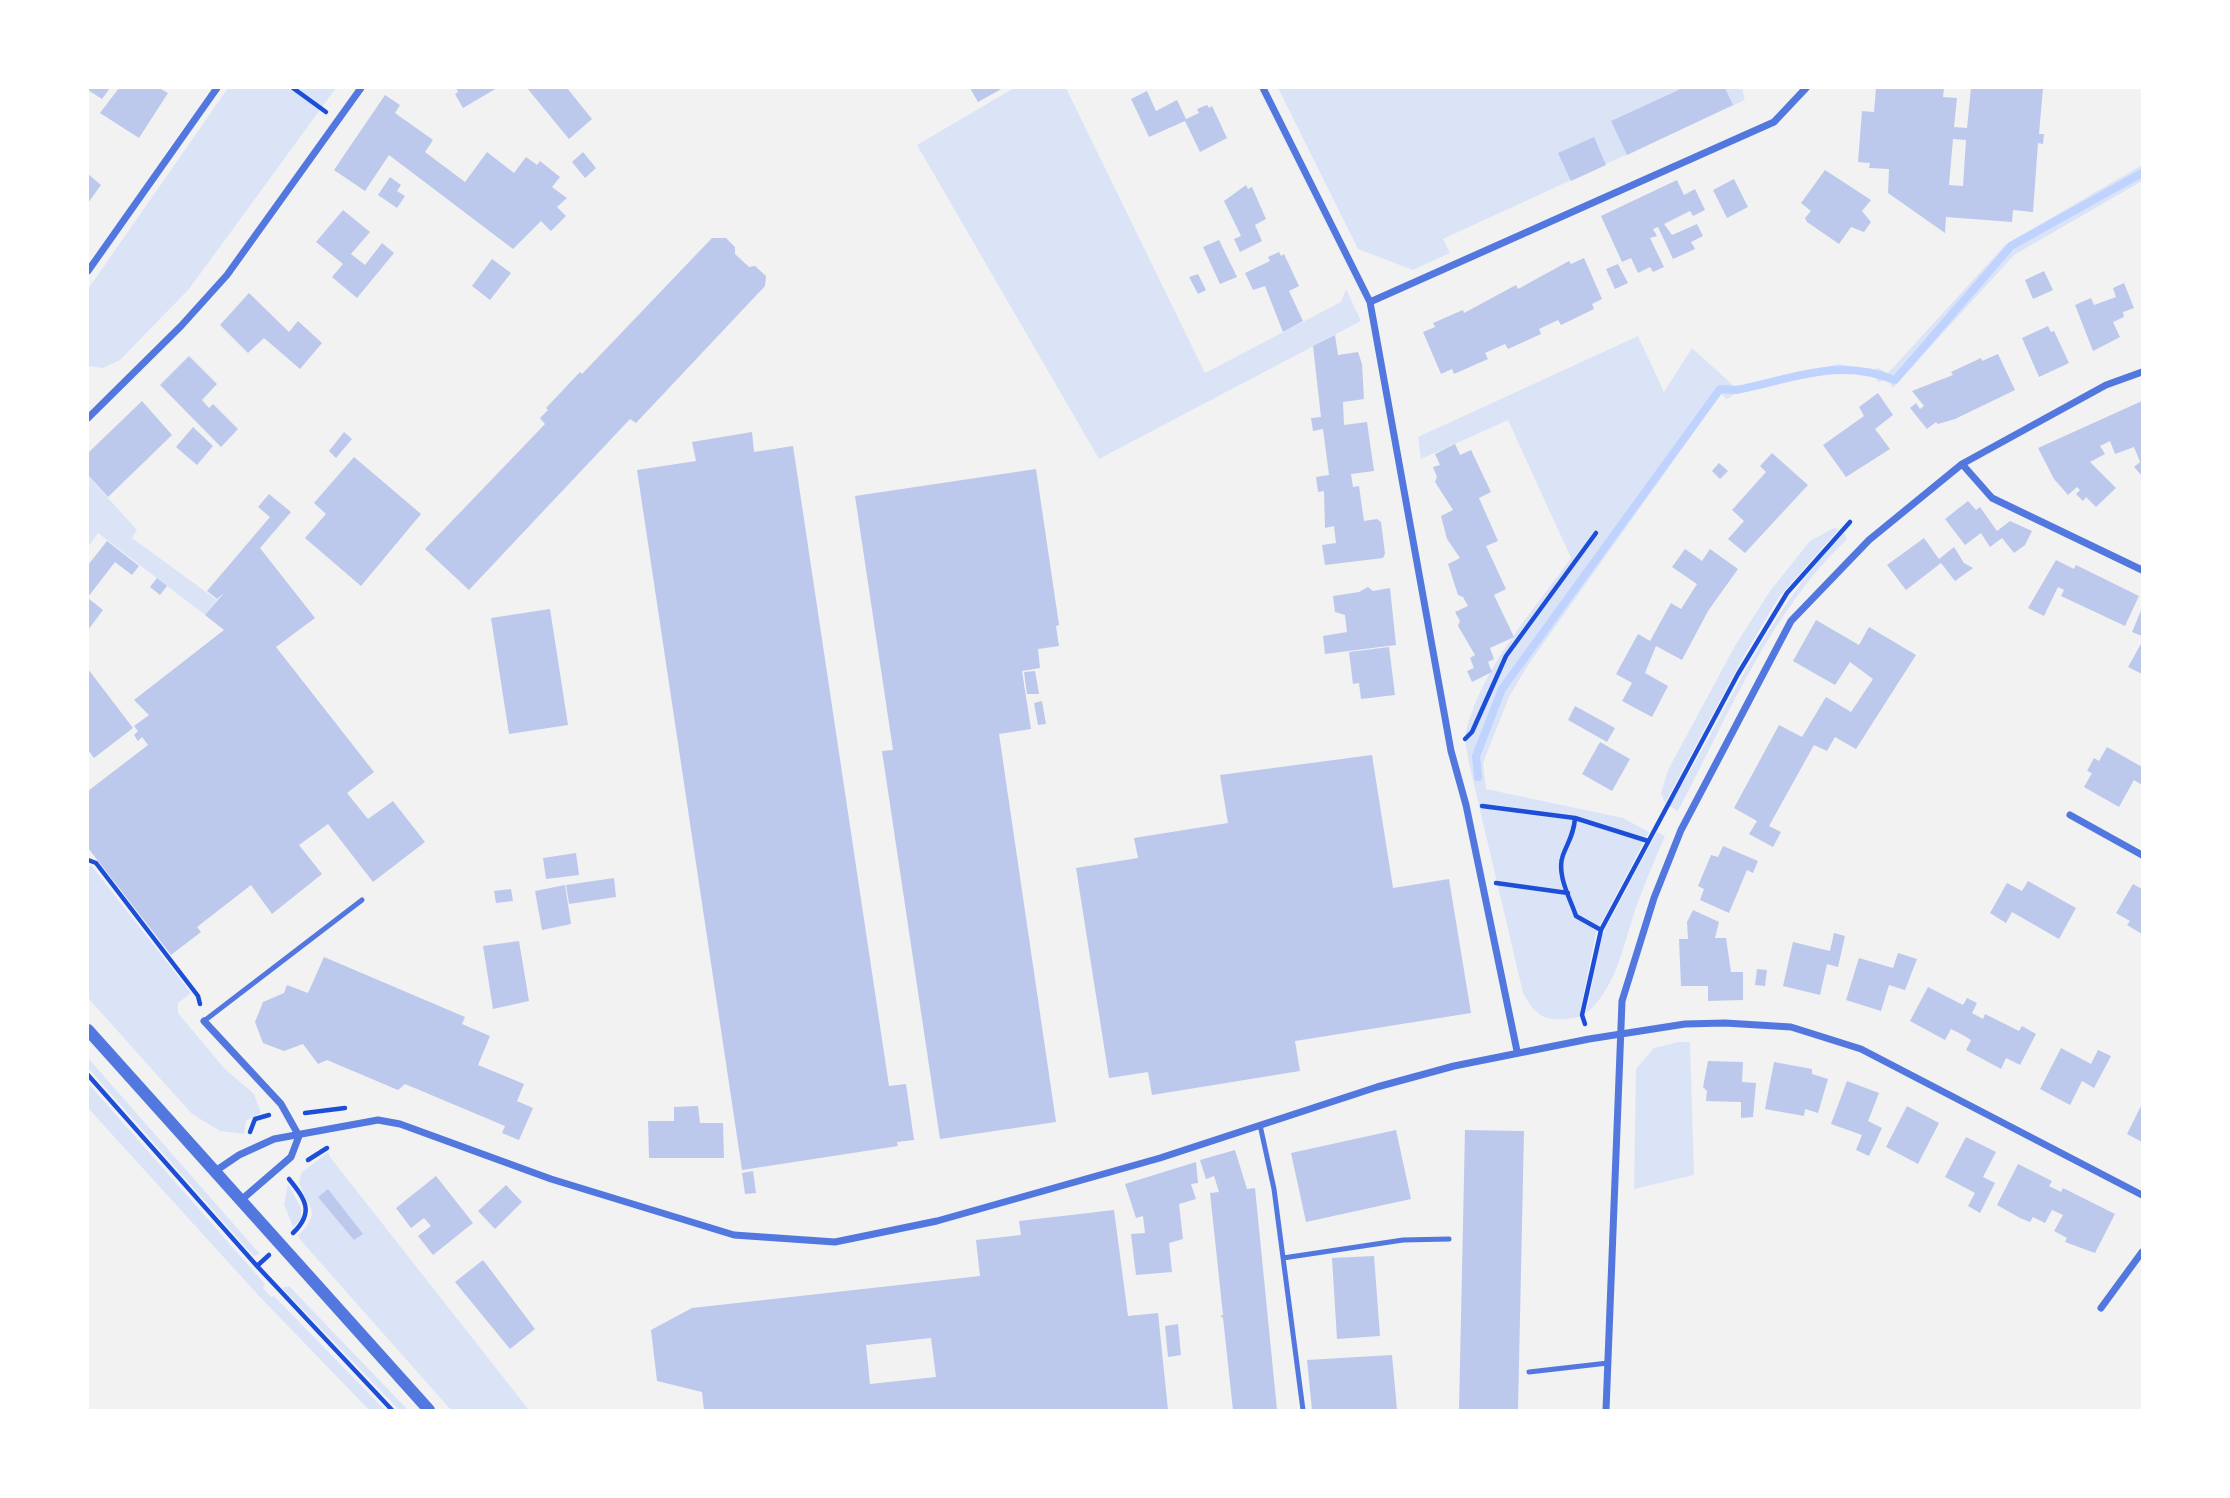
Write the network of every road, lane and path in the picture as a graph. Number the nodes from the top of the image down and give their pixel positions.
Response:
1 (217, 88) edge
2 (293, 88) edge
3 (361, 88) edge
4 (1263, 88) edge
5 (1806, 88) edge
6 (338, 121) junction
7 (88, 271) edge
8 (1370, 302) junction
9 (2143, 372) edge
10 (88, 405) edge
11 (91, 415) edge
12 (1962, 464) junction
13 (1596, 533) dead end
14 (2143, 570) edge
15 (1451, 751) junction
16 (1466, 805) junction
17 (2070, 815) dead end
18 (1576, 818) junction
19 (1648, 841) dead end
20 (2143, 855) edge
21 (88, 860) edge
22 (1482, 882) junction
23 (1568, 893) junction
24 (362, 900) dead end
25 (1601, 930) dead end
26 (204, 1021) junction
27 (88, 1030) edge
28 (1620, 1034) junction
29 (1517, 1051) junction
30 (88, 1075) edge
31 (1260, 1125) junction
32 (299, 1136) junction
33 (329, 1147) dead end
34 (300, 1167) dead end
35 (213, 1173) junction
36 (295, 1174) dead end
37 (293, 1183) dead end
38 (2143, 1195) edge
39 (239, 1202) junction
40 (1449, 1239) dead end
41 (2143, 1252) edge
42 (1283, 1258) junction
43 (2101, 1308) dead end
44 (1608, 1363) junction
45 (1529, 1372) dead end
46 (392, 1410) edge
47 (429, 1410) edge
48 (1303, 1410) edge
49 (1606, 1410) edge

1 - 7 street
2 - 6 path
3 - 6 street
4 - 8 street
5 - 8 street
6 - 11 street
8 - 15 street
9 - 12 street
10 - 11 street
12 - 14 street
12 - 28 street
13 - 15 path
15 - 16 street
16 - 18 path
16 - 22 street
17 - 20 street
18 - 19 path
18 - 23 path
21 - 26 path
22 - 23 path
22 - 29 street
23 - 25 path
24 - 26 lane
26 - 32 street
27 - 35 street
28 - 29 street
28 - 38 street
28 - 44 street
29 - 31 street
30 - 46 path
31 - 32 street
31 - 42 lane
32 - 35 street
32 - 39 street
33 - 34 path
35 - 39 street
36 - 37 path
39 - 47 street
40 - 42 lane
41 - 43 street
42 - 48 lane
44 - 45 lane
44 - 49 street

